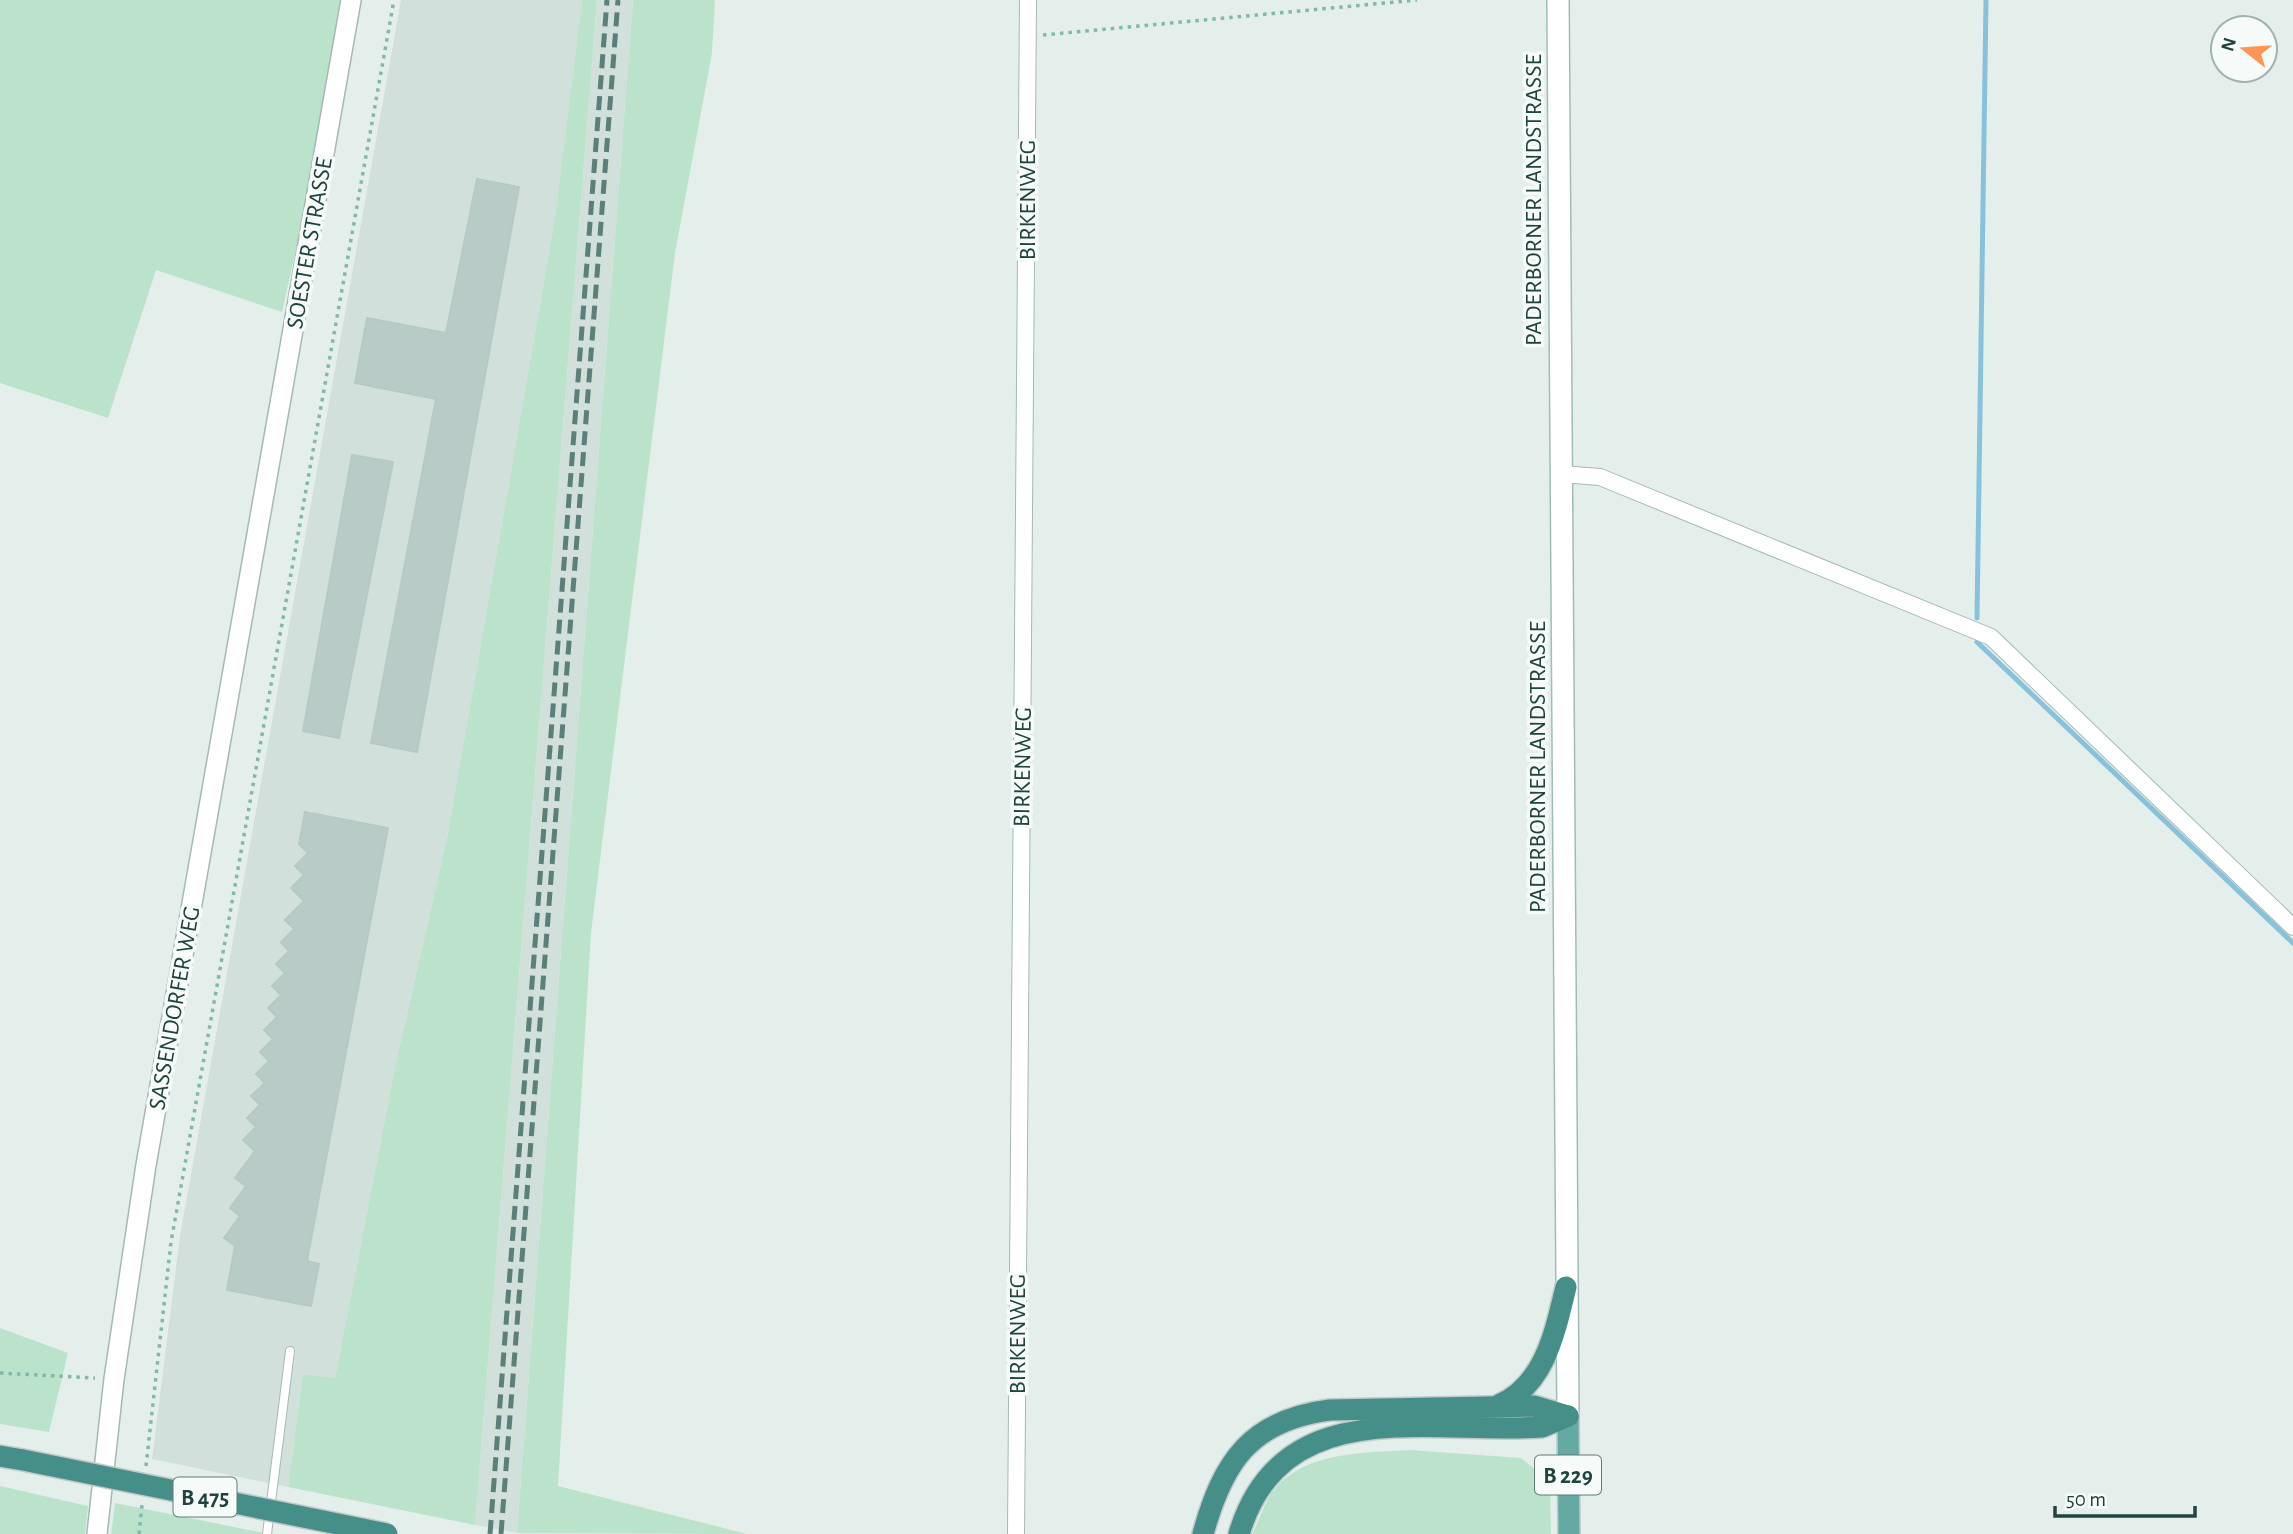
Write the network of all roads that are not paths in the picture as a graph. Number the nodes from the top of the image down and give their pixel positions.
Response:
1 (351, 0) edge
2 (1028, 0) edge
3 (1558, 0) edge
4 (1561, 474) junction
5 (266, 485) joint
6 (2293, 927) edge
7 (1566, 1287) junction
8 (290, 1351) dead end
9 (1493, 1407) junction
10 (1568, 1416) junction
11 (0, 1455) edge
12 (97, 1534) edge
13 (267, 1534) edge
14 (387, 1534) edge
15 (1016, 1534) edge
16 (1203, 1534) edge
17 (1239, 1534) edge
18 (1569, 1534) edge

1 - 5 street, SOESTER STRASSE
2 - 15 street, BIRKENWEG
3 - 4 main road, PADERBORNER LANDSTRASSE
4 - 6 street
4 - 7 main road, PADERBORNER LANDSTRASSE
5 - 12 street, SASSENDORFER WEG
7 - 9 highway
7 - 10 main road, PADERBORNER LANDSTRASSE
8 - 13 lane
9 - 10 highway
9 - 16 highway
10 - 17 highway
10 - 18 main road, PADERBORNER LANDSTRASSE / B 229
11 - 14 highway, B 475, bridge

